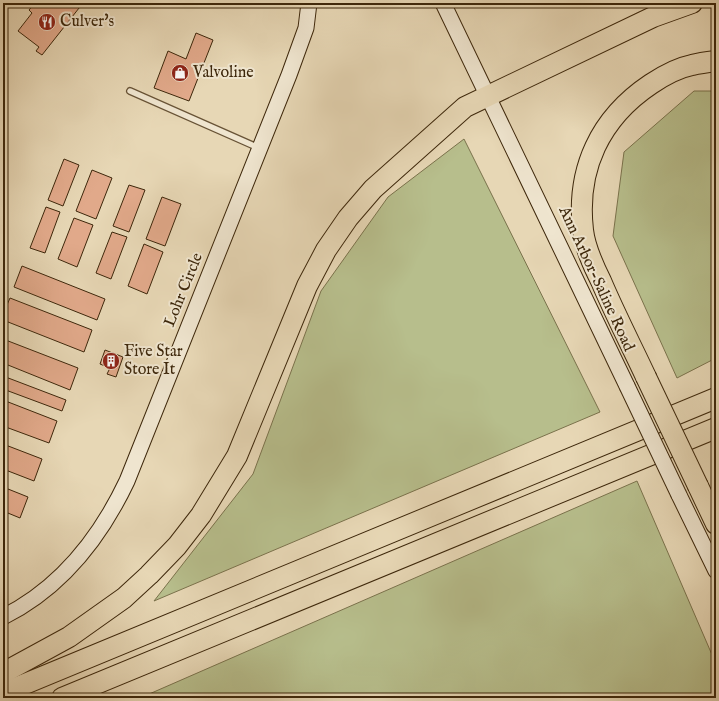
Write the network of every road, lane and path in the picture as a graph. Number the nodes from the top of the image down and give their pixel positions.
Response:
1 (309, 3) edge
2 (443, 3) edge
3 (692, 3) edge
4 (716, 61) edge
5 (130, 91) dead end
6 (487, 96) junction
7 (259, 148) junction
8 (716, 393) edge
9 (707, 401) edge
10 (716, 428) edge
11 (716, 524) edge
12 (716, 572) edge
13 (3, 617) edge
14 (3, 673) edge
15 (3, 693) edge
16 (62, 698) edge

1 - 7 street, Lohr Circle
2 - 6 street, Ann Arbor-Saline Road
3 - 6 highway
4 - 11 highway, bridge
5 - 7 lane
6 - 12 street, Ann Arbor-Saline Road, bridge
6 - 14 highway
7 - 13 street, Lohr Circle
8 - 9 highway
9 - 15 highway
10 - 16 highway

